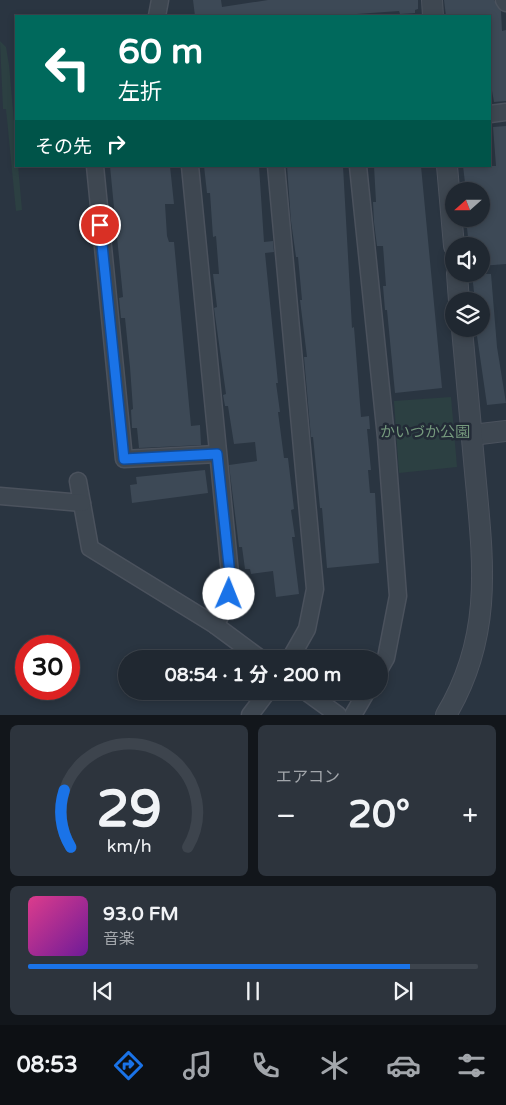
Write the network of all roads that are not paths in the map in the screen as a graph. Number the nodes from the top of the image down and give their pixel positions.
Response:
1 (160, 0) edge
2 (432, 0) edge
3 (504, 0) edge
4 (506, 3) edge
5 (157, 15) edge
6 (432, 15) edge
7 (506, 112) edge
8 (491, 114) edge
9 (95, 167) edge
10 (190, 167) edge
11 (276, 167) edge
12 (358, 167) edge
13 (447, 167) edge
14 (453, 237) edge
15 (463, 337) edge
16 (506, 431) edge
17 (472, 435) junction
18 (217, 454) junction
19 (78, 480) dead end
20 (0, 496) edge
21 (82, 503) junction
22 (215, 625) junction
23 (249, 650) edge
24 (295, 650) edge
25 (388, 650) edge
26 (261, 700) edge
27 (317, 700) edge
28 (362, 700) edge
29 (250, 715) edge
30 (338, 715) edge
31 (353, 715) edge
32 (446, 715) edge

1 - 5 street
2 - 6 street
3 - 4 street
7 - 8 street
9 - 18 street
10 - 18 street
11 - 24 street
12 - 25 street
13 - 14 street
15 - 17 street
16 - 17 street
17 - 32 street
18 - 22 street
19 - 21 street
20 - 21 street
21 - 22 street
22 - 23 street
26 - 29 street
27 - 30 street
28 - 31 street

